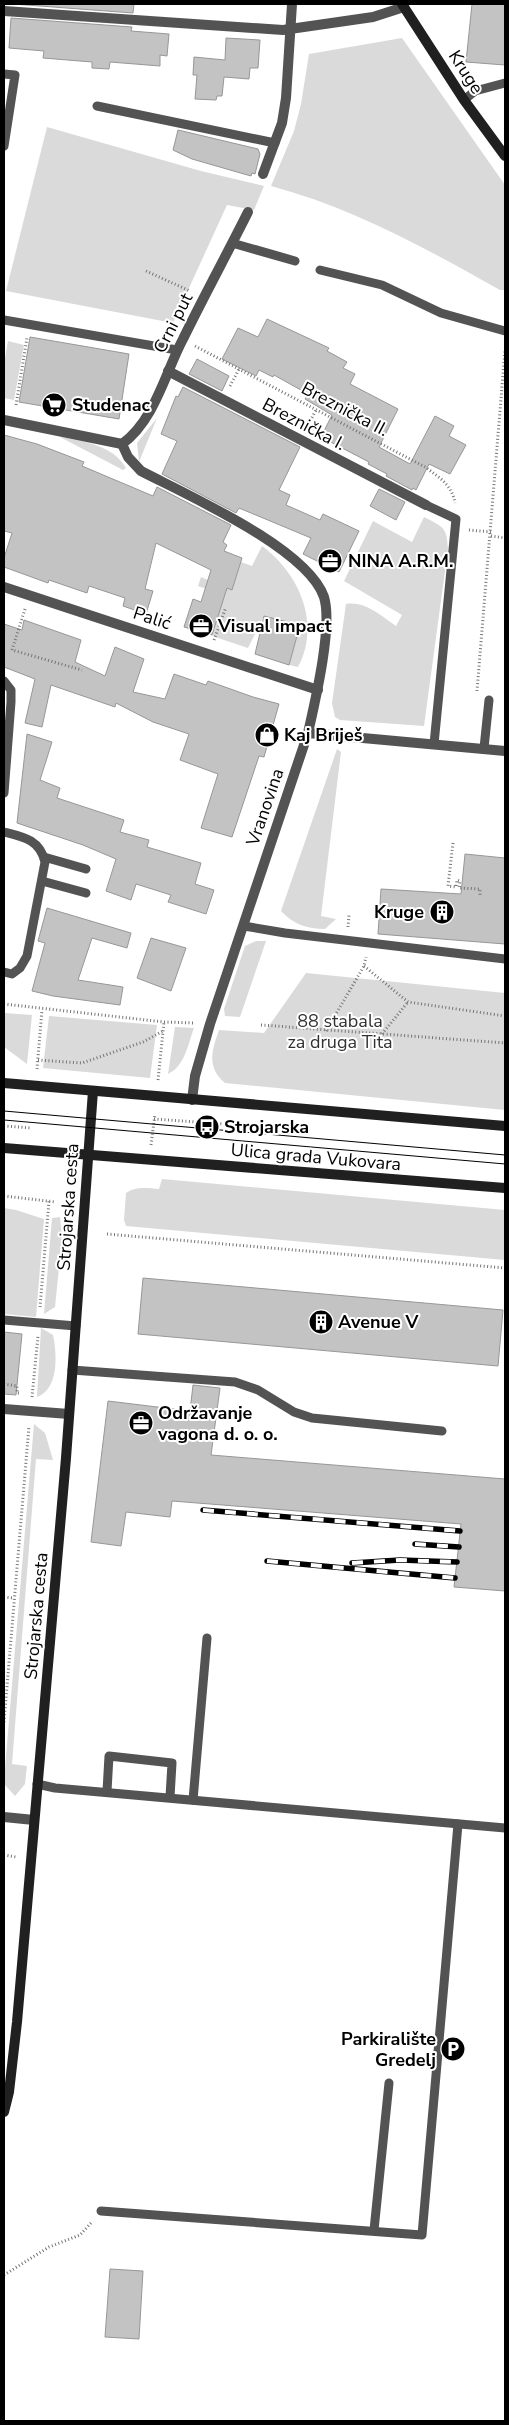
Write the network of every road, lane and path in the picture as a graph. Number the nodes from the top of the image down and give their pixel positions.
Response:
1 (292, 4) edge
2 (403, 5) edge
3 (4, 12) edge
4 (292, 29) junction
5 (4, 74) edge
6 (505, 83) edge
7 (464, 100) junction
8 (97, 106) dead end
9 (275, 143) junction
10 (4, 146) edge
11 (505, 156) edge
12 (263, 174) dead end
13 (248, 212) dead end
14 (232, 243) junction
15 (295, 261) dead end
16 (320, 270) dead end
17 (146, 271) dead end
18 (191, 291) dead end
19 (4, 320) edge
20 (29, 325) junction
21 (505, 331) edge
22 (195, 345) dead end
23 (177, 350) junction
24 (505, 350) edge
25 (168, 371) junction
26 (16, 405) dead end
27 (4, 420) edge
28 (122, 444) junction
29 (426, 505) joint
30 (456, 524) junction
31 (491, 534) junction
32 (505, 538) edge
33 (4, 587) edge
34 (27, 604) dead end
35 (226, 607) dead end
36 (210, 655) junction
37 (82, 670) dead end
38 (4, 681) edge
39 (318, 690) junction
40 (476, 694) dead end
41 (489, 700) dead end
42 (308, 733) junction
43 (434, 744) junction
44 (484, 748) junction
45 (505, 751) edge
46 (4, 793) edge
47 (4, 832) edge
48 (453, 842) dead end
49 (44, 857) junction
50 (86, 869) dead end
51 (42, 881) junction
52 (86, 893) dead end
53 (480, 896) dead end
54 (244, 926) junction
55 (369, 943) junction
56 (505, 958) edge
57 (364, 966) junction
58 (4, 972) edge
59 (408, 1002) junction
60 (4, 1004) edge
61 (42, 1009) junction
62 (505, 1016) edge
63 (164, 1022) junction
64 (202, 1024) dead end
65 (261, 1025) dead end
66 (163, 1031) junction
67 (326, 1031) junction
68 (381, 1034) junction
69 (505, 1043) edge
70 (38, 1060) junction
71 (37, 1069) dead end
72 (158, 1080) dead end
73 (5, 1081) edge
74 (93, 1091) junction
75 (192, 1100) junction
76 (155, 1114) dead end
77 (154, 1119) junction
78 (4, 1126) edge
79 (252, 1126) dead end
80 (505, 1126) edge
81 (31, 1128) dead end
82 (151, 1145) dead end
83 (4, 1148) edge
84 (88, 1155) junction
85 (505, 1188) edge
86 (4, 1196) edge
87 (49, 1201) junction
88 (56, 1202) dead end
89 (107, 1234) dead end
90 (505, 1268) edge
91 (39, 1316) dead end
92 (4, 1320) edge
93 (76, 1326) junction
94 (39, 1329) dead end
95 (72, 1370) junction
96 (4, 1384) edge
97 (33, 1394) junction
98 (32, 1402) dead end
99 (4, 1409) edge
100 (69, 1414) junction
101 (30, 1422) dead end
102 (442, 1431) dead end
103 (4, 1597) edge
104 (13, 1598) junction
105 (207, 1638) dead end
106 (4, 1722) edge
107 (37, 1784) junction
108 (107, 1792) junction
109 (170, 1797) junction
110 (193, 1800) junction
111 (4, 1817) edge
112 (34, 1820) junction
113 (458, 1824) junction
114 (505, 1828) edge
115 (4, 1855) edge
116 (19, 1857) dead end
117 (389, 2083) dead end
118 (4, 2112) edge
119 (101, 2210) joint
120 (374, 2230) junction
121 (4, 2275) edge

1 - 4 street
2 - 4 street
2 - 7 street, Kruge
3 - 4 street
4 - 9 street
5 - 10 lane
6 - 7 lane
7 - 11 street, Kruge
8 - 9 lane
9 - 12 street
13 - 14 street, Crni put
14 - 15 lane
14 - 23 street, Crni put
16 - 21 lane
17 - 18 path
19 - 20 lane
20 - 23 lane
20 - 26 path
22 - 30 path, Breznička II.
23 - 25 street, Crni put
24 - 31 path
25 - 28 street, Crni put
25 - 29 street, Breznička I.
27 - 28 street
28 - 39 street, Vranovina
29 - 30 lane
30 - 31 path
30 - 43 lane
31 - 32 path
31 - 40 path
33 - 36 street, Palić
34 - 37 path
35 - 36 path
36 - 39 street, Palić
38 - 46 lane
39 - 42 street, Vranovina
41 - 44 lane
42 - 43 street
42 - 54 street, Vranovina
43 - 44 street
44 - 45 street
47 - 49 lane
48 - 53 path
49 - 50 lane
49 - 51 lane
51 - 52 lane
51 - 58 lane
54 - 55 lane
54 - 75 street, Vranovina
55 - 56 lane
55 - 57 path
57 - 59 path
57 - 67 path
59 - 62 path
59 - 68 path
60 - 61 path
61 - 63 path
61 - 70 path
63 - 64 path
63 - 66 path
65 - 67 path
66 - 70 path
66 - 72 path
67 - 68 path
68 - 69 path
70 - 71 path
73 - 74 street
74 - 75 street
74 - 84 street, Strojarska cesta
75 - 80 street
76 - 77 path
77 - 79 path
77 - 82 path
78 - 81 path
83 - 84 street, Ulica grada Vukovara
84 - 85 street, Ulica grada Vukovara
84 - 93 street, Strojarska cesta
86 - 87 path
87 - 88 path
87 - 91 path
89 - 90 path
92 - 93 lane
93 - 95 street, Strojarska cesta
94 - 97 path
95 - 100 street, Strojarska cesta
95 - 102 lane
96 - 97 path
97 - 98 path
99 - 100 street
100 - 107 street, Strojarska cesta
101 - 104 path
103 - 104 path
104 - 106 path
105 - 110 lane
107 - 108 lane
107 - 112 street, Strojarska cesta
108 - 109 lane
108 - 109 lane
109 - 110 lane
110 - 113 lane
111 - 112 street
112 - 118 street, Strojarska cesta
113 - 114 lane
113 - 120 lane
115 - 116 path
117 - 120 lane
119 - 120 lane
119 - 121 path

